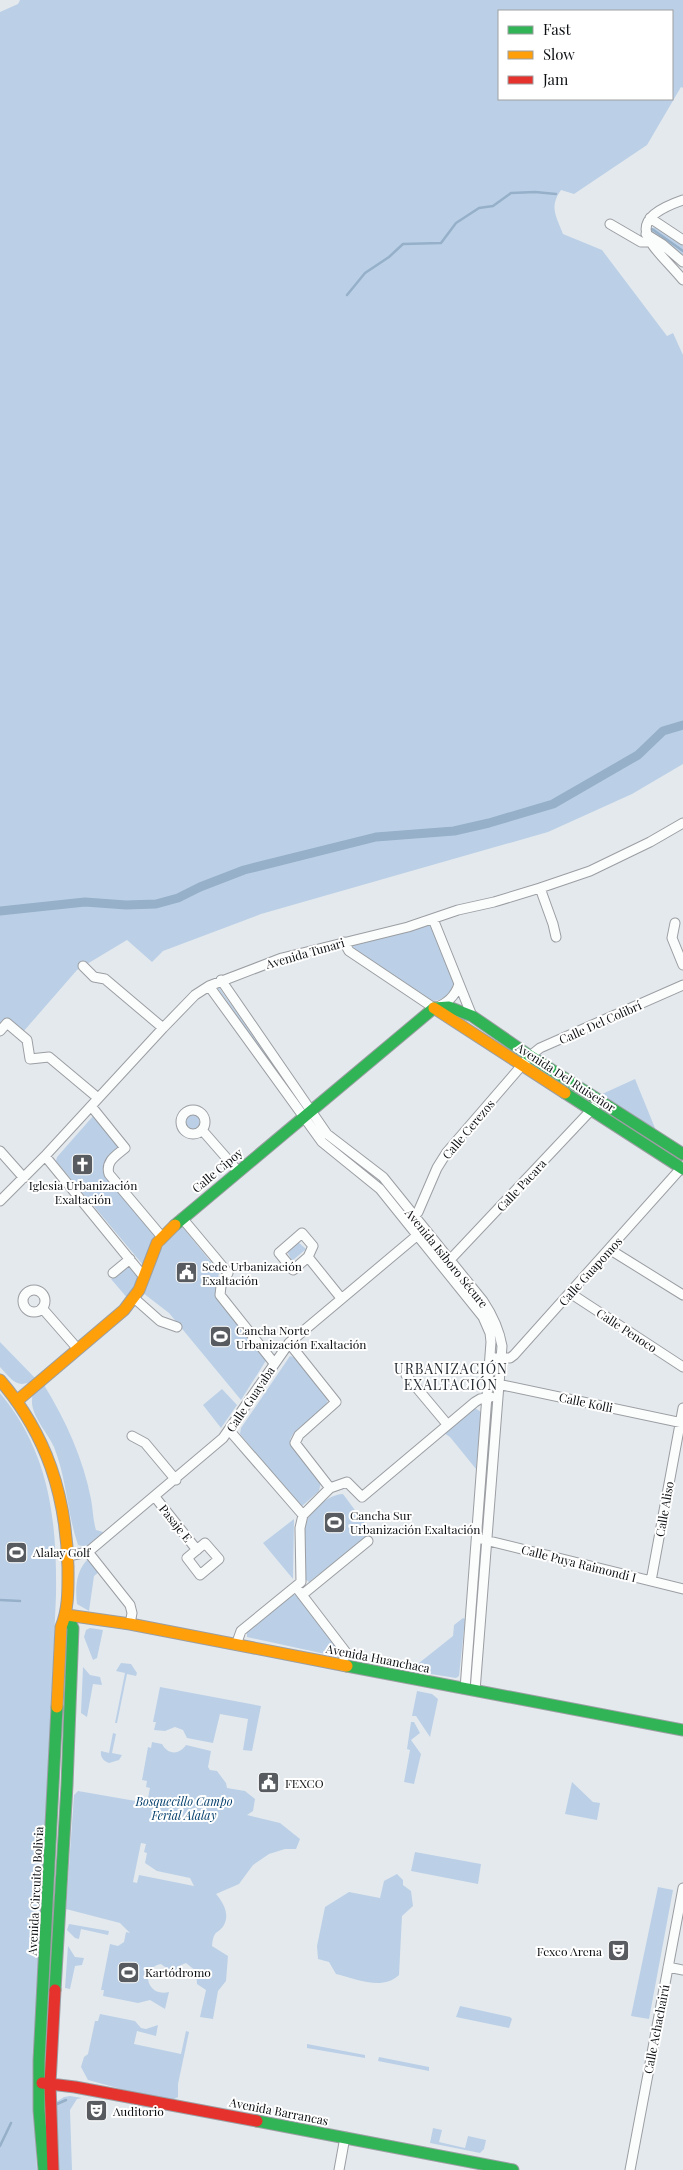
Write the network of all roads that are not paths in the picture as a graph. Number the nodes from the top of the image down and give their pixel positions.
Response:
1 (683, 200) edge
2 (650, 218) junction
3 (610, 224) dead end
4 (647, 238) junction
5 (683, 240) edge
6 (683, 262) edge
7 (683, 280) edge
8 (683, 823) edge
9 (540, 888) junction
10 (433, 919) junction
11 (675, 923) dead end
12 (556, 937) dead end
13 (344, 942) junction
14 (683, 965) edge
15 (83, 966) dead end
16 (221, 980) junction
17 (459, 984) junction
18 (210, 986) junction
19 (683, 986) edge
20 (434, 1008) junction
21 (472, 1016) junction
22 (163, 1028) junction
23 (0, 1031) edge
24 (526, 1061) junction
25 (98, 1098) junction
26 (600, 1101) junction
27 (91, 1106) junction
28 (591, 1110) junction
29 (306, 1114) junction
30 (202, 1130) dead end
31 (0, 1150) edge
32 (683, 1154) edge
33 (45, 1156) junction
34 (682, 1168) edge
35 (238, 1170) junction
36 (24, 1178) junction
37 (0, 1201) edge
38 (182, 1218) junction
39 (411, 1221) junction
40 (420, 1233) junction
41 (162, 1237) junction
42 (609, 1249) junction
43 (308, 1257) dead end
44 (130, 1259) junction
45 (450, 1260) junction
46 (442, 1267) junction
47 (113, 1273) dead end
48 (144, 1277) junction
49 (570, 1293) junction
50 (683, 1295) edge
51 (134, 1298) junction
52 (341, 1298) junction
53 (42, 1308) dead end
54 (177, 1327) dead end
55 (289, 1343) junction
56 (77, 1348) junction
57 (490, 1358) junction
58 (500, 1358) junction
59 (274, 1363) junction
60 (683, 1367) edge
61 (406, 1375) dead end
62 (0, 1380) edge
63 (493, 1383) junction
64 (492, 1397) junction
65 (18, 1400) junction
66 (683, 1408) edge
67 (682, 1422) edge
68 (447, 1424) junction
69 (229, 1430) junction
70 (132, 1436) dead end
71 (176, 1480) junction
72 (330, 1488) junction
73 (154, 1497) junction
74 (303, 1515) junction
75 (475, 1538) junction
76 (486, 1539) junction
77 (368, 1541) dead end
78 (197, 1550) dead end
79 (88, 1552) junction
80 (68, 1556) junction
81 (651, 1581) junction
82 (296, 1587) junction
83 (683, 1589) edge
84 (302, 1595) junction
85 (67, 1615) junction
86 (130, 1624) junction
87 (236, 1645) junction
88 (343, 1666) junction
89 (470, 1690) junction
90 (683, 1730) edge
91 (683, 1888) edge
92 (668, 1967) junction
93 (683, 1970) edge
94 (45, 2083) junction
95 (345, 2137) junction
96 (44, 2170) edge
97 (53, 2170) edge
98 (339, 2170) edge
99 (513, 2170) edge
100 (630, 2170) edge

1 - 2 street
2 - 4 street
2 - 5 street
3 - 4 street
4 - 6 street
4 - 7 street
8 - 9 street, Avenida Tunari
9 - 10 street, Avenida Tunari
9 - 12 street
10 - 13 street, Avenida Tunari
10 - 17 street
11 - 14 street
13 - 16 street, Avenida Tunari
13 - 20 street, Avenida Del Ruiseñor
15 - 22 street
16 - 18 street, Avenida Tunari
16 - 29 street, Avenida Isiboro Sécure
17 - 20 street, Calle Cipoy
17 - 21 street
18 - 22 street, Avenida Tunari
18 - 29 street, Avenida Isiboro Sécure
19 - 24 street, Calle Del Colibrí
20 - 21 main road, Avenida Del Ruiseñor
20 - 24 main road, Avenida Del Ruiseñor
20 - 29 main road, Calle Cipoy
21 - 24 main road, Avenida Del Ruiseñor
22 - 25 street, Avenida Tunari
23 - 25 street
24 - 26 main road, Avenida Del Ruiseñor
24 - 28 main road, Avenida Del Ruiseñor
24 - 39 street, Calle Cerezos
25 - 27 street, Avenida Tunari
26 - 28 street, Calle Pacara
26 - 32 main road, Avenida Del Ruiseñor
27 - 33 street, Avenida Tunari
27 - 41 street
28 - 34 main road, Avenida Del Ruiseñor
28 - 45 street, Calle Pacara
29 - 35 main road, Calle Cipoy
29 - 39 street, Avenida Isiboro Sécure
30 - 35 street
31 - 36 street
33 - 36 street, Avenida Tunari
33 - 44 street
34 - 42 street, Calle Guapomos
35 - 38 main road, Calle Cipoy
36 - 37 street, Avenida Tunari
38 - 41 main road, Calle Cipoy
38 - 59 street
39 - 40 street, Avenida Isiboro Sécure
40 - 45 street, Avenida Isiboro Sécure
40 - 46 street, Avenida Isiboro Sécure
40 - 52 street, Calle Guayaba
41 - 48 main road, Calle Cipoy
42 - 49 street, Calle Guapomos
42 - 50 street
43 - 52 street
44 - 47 street
44 - 48 street
45 - 46 street, Calle Pacara
45 - 58 street, Avenida Isiboro Sécure
46 - 57 street, Avenida Isiboro Sécure
48 - 51 main road, Calle Cipoy
49 - 58 street, Calle Guapomos
49 - 60 street, Calle Penoco
51 - 54 street
51 - 56 main road, Calle Cipoy
52 - 55 street, Calle Guayaba
53 - 56 street
55 - 59 street, Calle Guayaba
55 - 72 street
56 - 65 main road, Calle Cipoy
57 - 58 street, Calle Guapomos
57 - 63 street, Avenida Isiboro Sécure
58 - 63 street, Avenida Isiboro Sécure
59 - 69 street, Calle Guayaba
61 - 68 street
62 - 65 main road, Avenida Circuito Bolivia
63 - 64 street, Avenida Isiboro Sécure
63 - 67 street, Calle Kolli
64 - 68 street
64 - 75 street, Avenida Isiboro Sécure
64 - 76 street, Avenida Isiboro Sécure
65 - 80 main road, Avenida Circuito Bolivia
66 - 67 street, Calle Aliso
67 - 81 street, Calle Aliso
68 - 72 street
69 - 71 street, Calle Guayaba
69 - 74 street
70 - 71 street
71 - 73 street, Calle Guayaba
72 - 74 street
73 - 78 street, Pasaje E
73 - 79 street, Calle Guayaba
74 - 82 street
75 - 76 street, Calle Puya Raimondi I
75 - 89 street, Avenida Isiboro Sécure
76 - 81 street, Calle Puya Raimondi I
76 - 89 street, Avenida Isiboro Sécure
77 - 84 street
79 - 80 street, Calle Guayaba
79 - 86 street
80 - 85 main road, Avenida Circuito Bolivia
81 - 83 street, Calle Puya Raimondi I
82 - 84 street
82 - 87 street
84 - 88 street
85 - 86 main road, Avenida Huanchaca
85 - 94 main road, Avenida Circuito Bolivia
86 - 87 main road, Avenida Huanchaca
87 - 88 main road, Avenida Huanchaca
88 - 89 main road, Avenida Huanchaca
89 - 90 main road, Avenida Huanchaca
91 - 92 street, Calle Achachairú
92 - 93 street
92 - 100 street, Calle Achachairú
94 - 95 main road, Avenida Barrancas
94 - 96 main road, Avenida Circuito Bolivia
94 - 97 main road, Avenida Circuito Bolivia
95 - 98 street
95 - 99 main road, Avenida Barrancas

